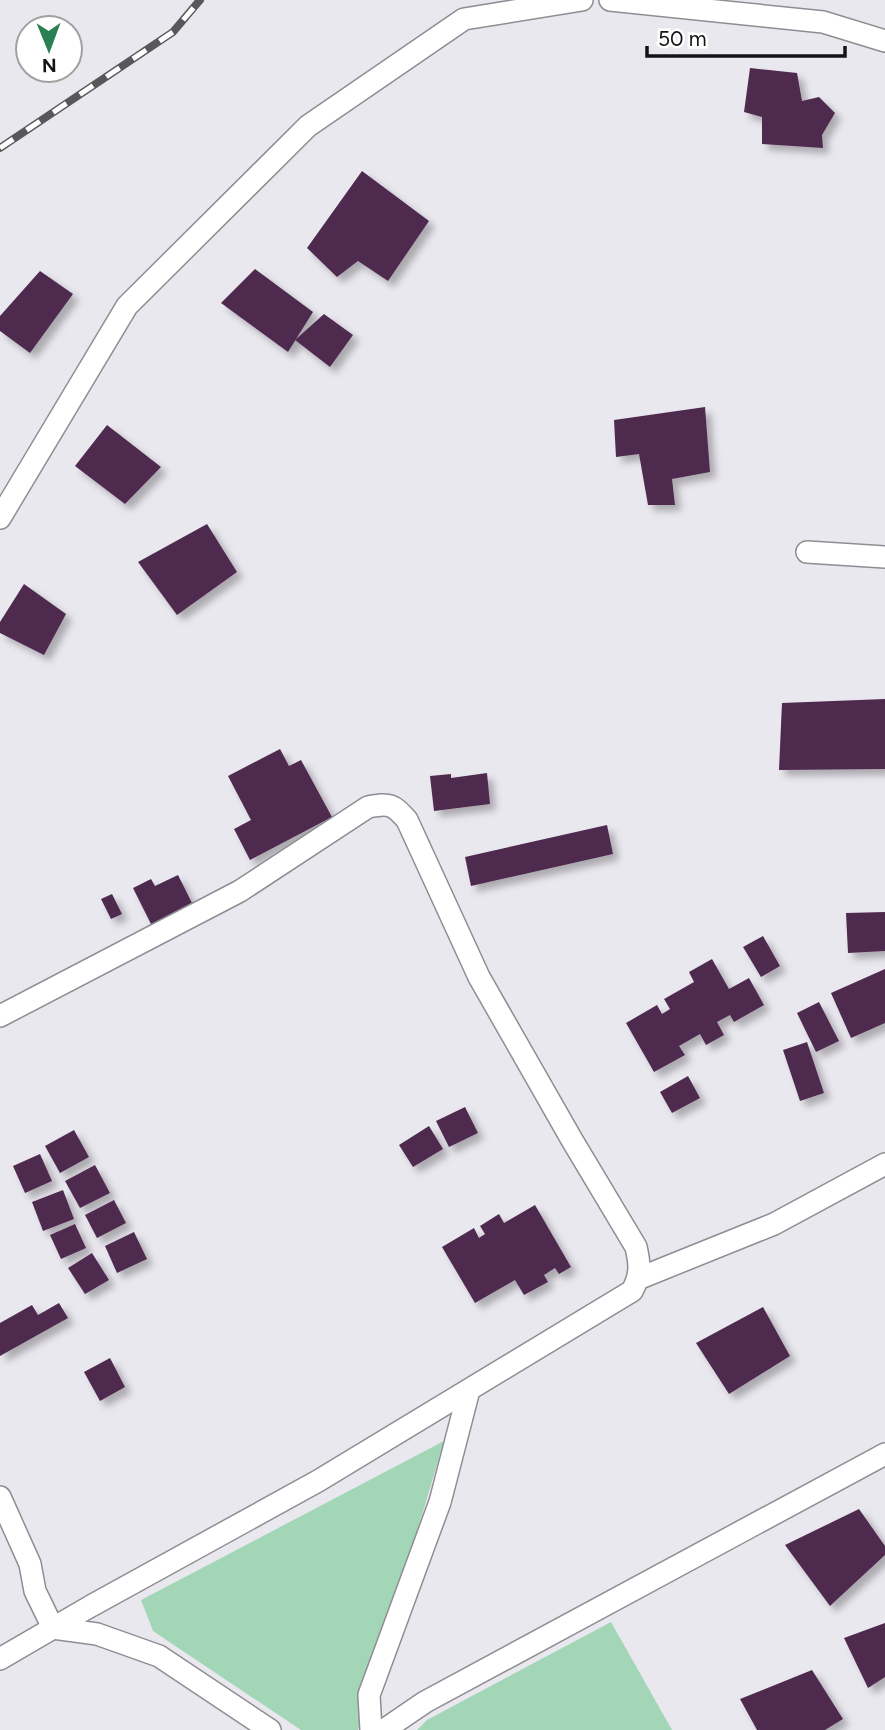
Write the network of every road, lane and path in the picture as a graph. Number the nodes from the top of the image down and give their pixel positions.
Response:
1 (582, 0) edge
2 (610, 0) edge
3 (885, 41) edge
4 (0, 518) edge
5 (807, 552) dead end
6 (885, 557) edge
7 (0, 1016) edge
8 (885, 1164) edge
9 (640, 1278) junction
10 (469, 1390) junction
11 (885, 1454) edge
12 (0, 1497) edge
13 (53, 1628) junction
14 (0, 1659) edge
15 (270, 1730) edge
16 (371, 1730) edge
17 (384, 1730) edge

1 - 4 street
2 - 3 street
5 - 6 street
7 - 9 street
8 - 9 street
9 - 10 street
10 - 13 street
10 - 16 street
11 - 17 street
12 - 13 street
13 - 14 street
13 - 15 street

